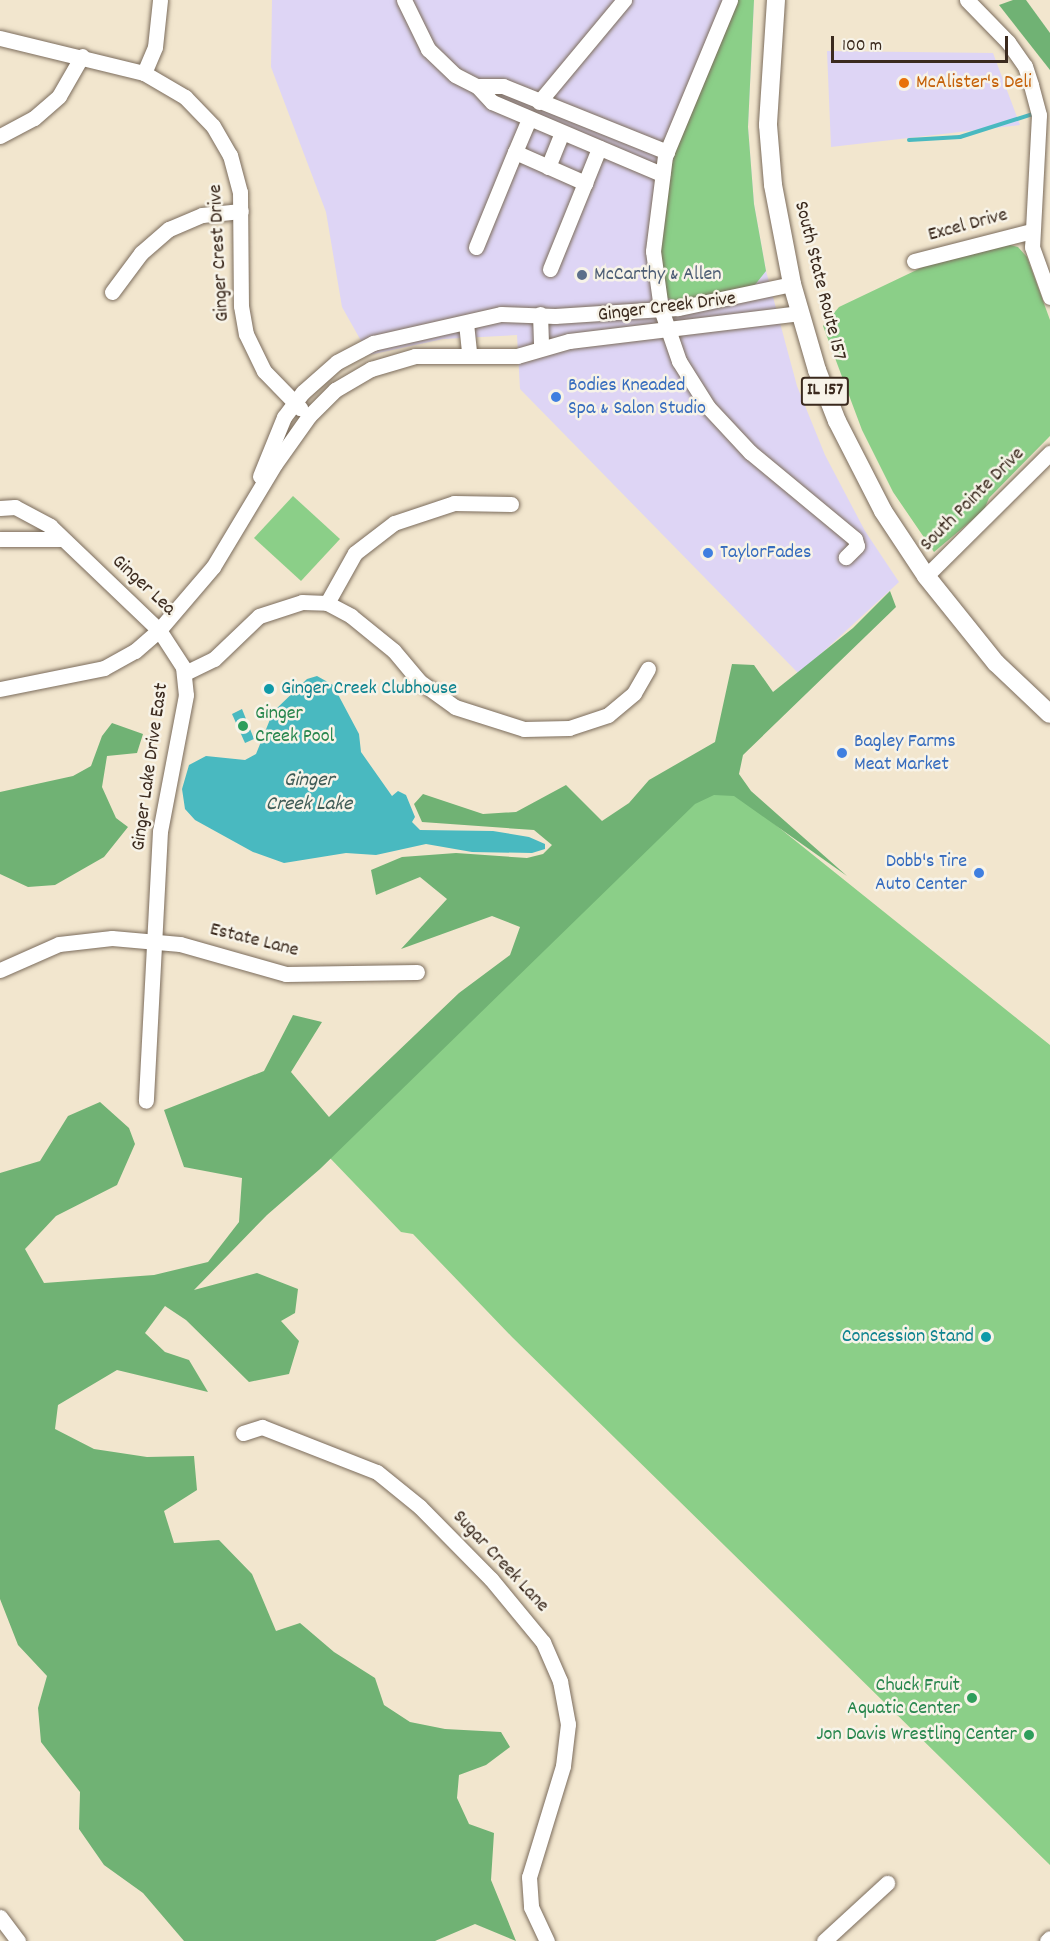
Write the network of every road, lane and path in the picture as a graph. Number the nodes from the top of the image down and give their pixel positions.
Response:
1 (160, 0) edge
2 (404, 0) edge
3 (624, 0) edge
4 (730, 0) edge
5 (776, 0) edge
6 (967, 0) edge
7 (0, 38) edge
8 (82, 56) junction
9 (144, 73) junction
10 (477, 86) junction
11 (538, 102) junction
12 (556, 109) junction
13 (529, 119) junction
14 (556, 130) junction
15 (0, 136) edge
16 (599, 148) junction
17 (515, 152) junction
18 (667, 152) junction
19 (548, 167) junction
20 (662, 174) junction
21 (585, 183) junction
22 (241, 211) junction
23 (1032, 231) junction
24 (476, 247) dead end
25 (915, 261) dead end
26 (550, 268) dead end
27 (792, 284) junction
28 (112, 292) dead end
29 (1050, 297) edge
30 (661, 309) junction
31 (800, 313) junction
32 (540, 314) junction
33 (466, 323) junction
34 (667, 331) junction
35 (541, 348) junction
36 (470, 354) junction
37 (294, 403) junction
38 (309, 416) junction
39 (1050, 453) edge
40 (511, 504) dead end
41 (0, 508) edge
42 (249, 510) junction
43 (0, 539) edge
44 (61, 539) junction
45 (846, 557) dead end
46 (926, 576) junction
47 (327, 603) junction
48 (159, 630) junction
49 (648, 669) dead end
50 (185, 673) junction
51 (0, 689) edge
52 (1050, 714) edge
53 (153, 940) junction
54 (0, 970) edge
55 (417, 972) dead end
56 (146, 1101) dead end
57 (243, 1433) dead end
58 (887, 1883) dead end
59 (0, 1917) edge
60 (1050, 1938) edge
61 (18, 1941) edge
62 (548, 1941) edge
63 (824, 1941) edge
64 (1047, 1941) edge

1 - 9 street
2 - 10 street
3 - 11 street
4 - 18 street
5 - 27 main road, South State Route 157 / IL 157
6 - 23 street
7 - 8 street, Ginger Crest Drive
8 - 9 street, Ginger Crest Drive
8 - 15 street
9 - 22 street, Ginger Crest Drive
10 - 11 street
10 - 13 street
11 - 12 street
12 - 14 street
12 - 18 street
13 - 14 street
13 - 17 street
14 - 16 street
14 - 19 street
16 - 20 street
16 - 21 street
17 - 19 street
17 - 24 street
18 - 20 street
19 - 21 street
20 - 30 street
21 - 26 street
22 - 28 street
22 - 37 street, Ginger Crest Drive
23 - 25 street, Excel Drive
23 - 29 street
27 - 30 street, Ginger Creek Drive
27 - 31 main road, South State Route 157 / IL 157
30 - 32 street, Ginger Creek Drive
30 - 34 street
31 - 34 street, Ginger Creek Drive
31 - 46 main road, South State Route 157 / IL 157
32 - 33 street, Ginger Creek Drive
32 - 35 street
33 - 36 street
33 - 37 street, Ginger Creek Drive
34 - 35 street, Ginger Creek Drive
34 - 45 street
35 - 36 street, Ginger Creek Drive
36 - 38 street, Ginger Creek Drive
37 - 38 street, Ginger Crest Drive
37 - 42 street, Ginger Creek Drive
38 - 42 street, Ginger Creek Drive
39 - 46 street, South Pointe Drive
40 - 47 street
41 - 44 street, Ginger Lea
42 - 48 street, Ginger Creek Drive
43 - 44 street
44 - 48 street, Ginger Lea
46 - 52 main road, South State Route 157 / IL 157
47 - 49 street
47 - 50 street
48 - 50 street, Ginger Lea
48 - 51 street, Ginger Creek Drive
50 - 53 street, Ginger Lake Drive East
53 - 54 street, Estate Lane
53 - 55 street, Estate Lane
53 - 56 street, Ginger Lake Drive East
57 - 62 street, Sugar Creek Lane
58 - 63 street
59 - 61 street
60 - 64 street

